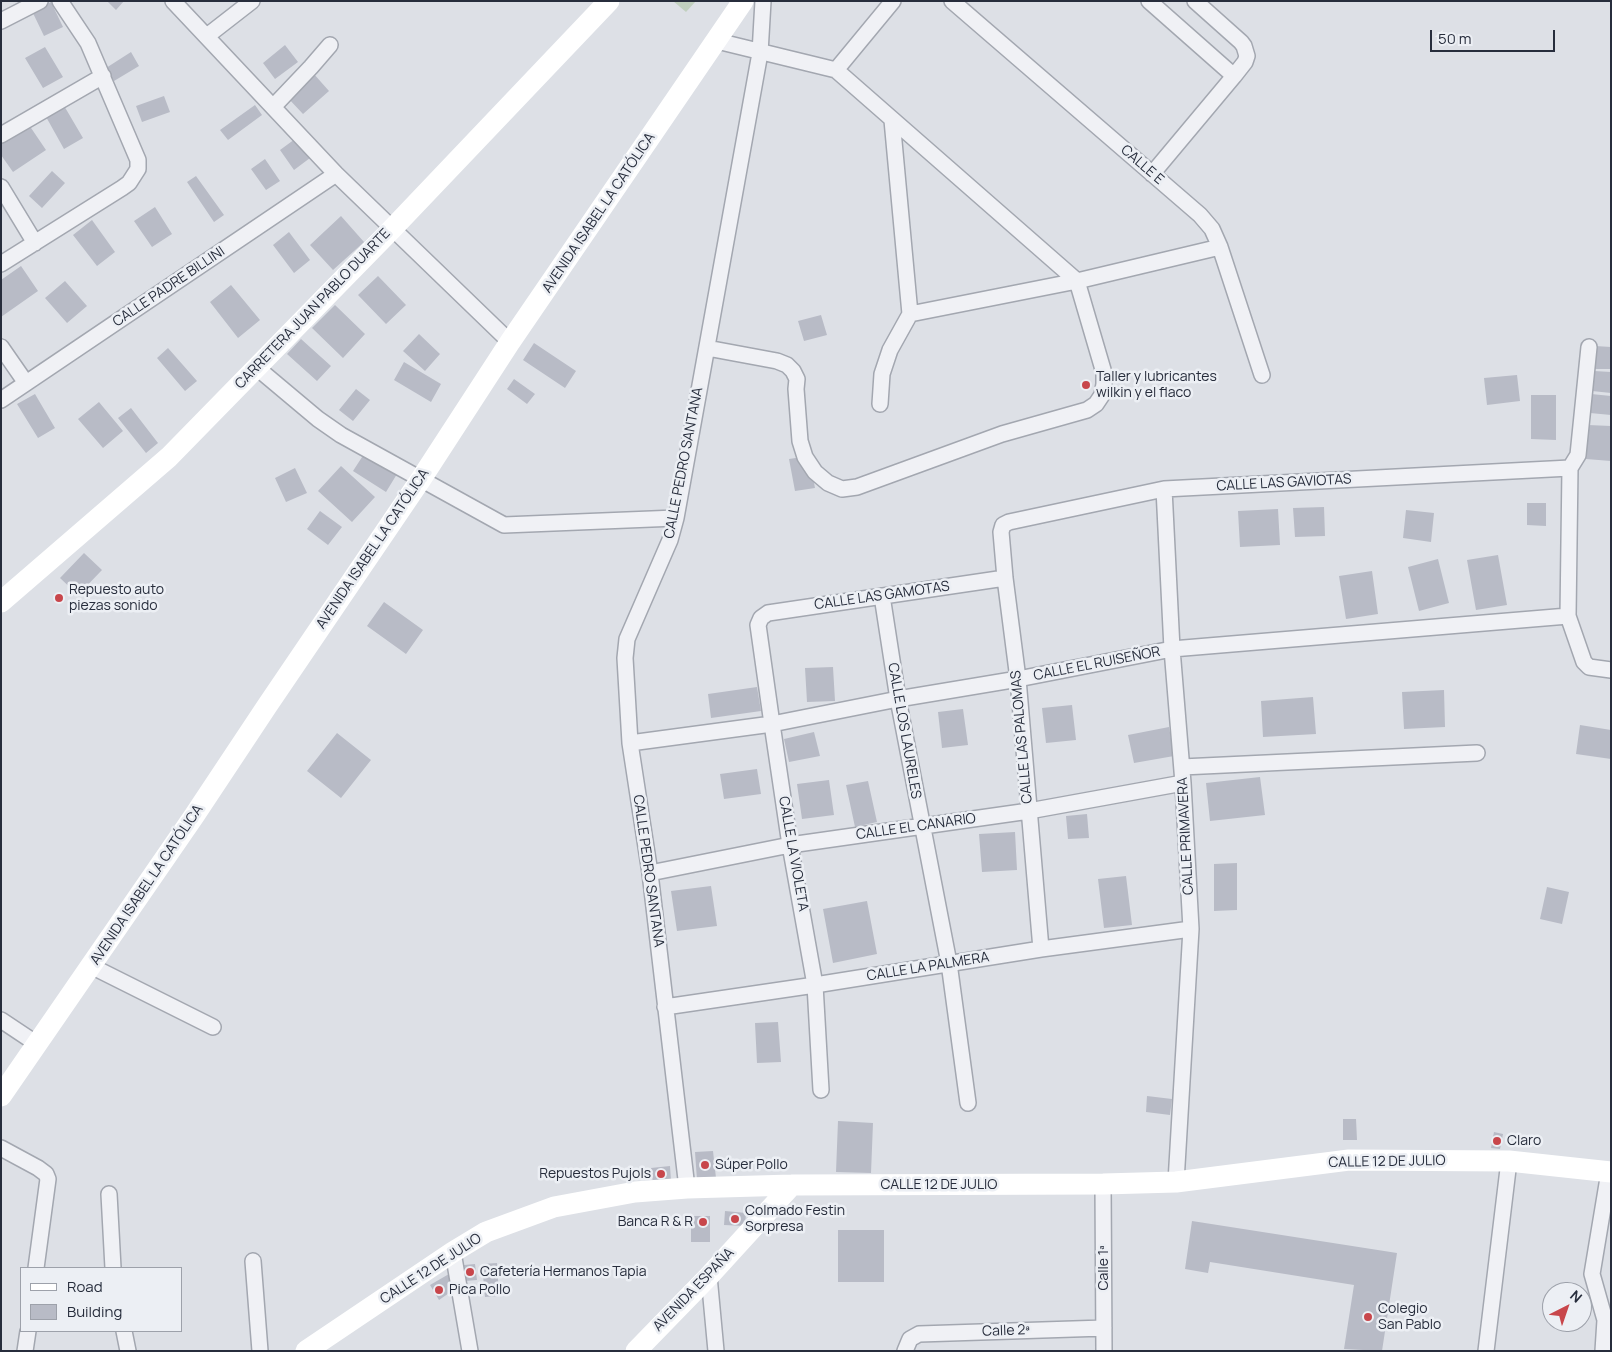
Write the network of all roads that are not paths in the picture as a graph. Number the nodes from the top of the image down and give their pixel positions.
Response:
1 (40, 1) edge
2 (60, 1) edge
3 (173, 1) edge
4 (252, 1) edge
5 (609, 1) edge
6 (743, 1) edge
7 (763, 1) edge
8 (893, 1) edge
9 (952, 1) edge
10 (1149, 1) edge
11 (1195, 1) edge
12 (1, 21) edge
13 (206, 36) junction
14 (717, 41) junction
15 (330, 44) dead end
16 (760, 53) junction
17 (836, 70) junction
18 (103, 76) junction
19 (1234, 76) junction
20 (272, 107) junction
21 (892, 120) junction
22 (1, 134) edge
23 (336, 174) junction
24 (1152, 174) junction
25 (1, 187) edge
26 (392, 229) junction
27 (35, 243) junction
28 (1220, 246) junction
29 (1, 264) edge
30 (1077, 281) junction
31 (910, 314) junction
32 (510, 342) junction
33 (1589, 347) dead end
34 (1, 348) edge
35 (707, 348) junction
36 (256, 368) junction
37 (1262, 375) dead end
38 (26, 383) junction
39 (1, 400) edge
40 (880, 404) dead end
41 (1570, 468) junction
42 (421, 479) junction
43 (1164, 490) junction
44 (676, 518) junction
45 (1003, 525) joint
46 (1005, 578) junction
47 (882, 596) junction
48 (1, 602) edge
49 (1568, 616) junction
50 (761, 618) joint
51 (1172, 649) junction
52 (1611, 670) edge
53 (1018, 679) junction
54 (898, 700) junction
55 (772, 724) junction
56 (630, 743) junction
57 (1477, 754) dead end
58 (1182, 766) junction
59 (1183, 784) junction
60 (1029, 811) junction
61 (921, 826) junction
62 (790, 845) junction
63 (650, 873) junction
64 (1191, 928) junction
65 (1041, 949) junction
66 (948, 963) junction
67 (91, 966) junction
68 (815, 985) junction
69 (665, 1007) junction
70 (1, 1020) edge
71 (213, 1027) dead end
72 (37, 1044) junction
73 (821, 1090) dead end
74 (1, 1096) edge
75 (968, 1103) dead end
76 (1, 1148) edge
77 (1509, 1161) junction
78 (1610, 1172) edge
79 (1176, 1182) junction
80 (1104, 1184) junction
81 (792, 1185) junction
82 (687, 1188) junction
83 (109, 1194) dead end
84 (453, 1252) junction
85 (253, 1261) dead end
86 (36, 1267) edge
87 (113, 1267) edge
88 (709, 1276) junction
89 (1104, 1328) junction
90 (28, 1332) edge
91 (124, 1332) edge
92 (908, 1345) edge
93 (25, 1351) edge
94 (128, 1351) edge
95 (260, 1351) edge
96 (306, 1351) edge
97 (470, 1351) edge
98 (636, 1351) edge
99 (716, 1351) edge
100 (1104, 1351) edge
101 (1486, 1351) edge
102 (1603, 1351) edge

1 - 12 street
2 - 18 street
3 - 13 street
4 - 13 street
5 - 26 main road, CARRETERA JUAN PABLO DUARTE
6 - 14 main road, AVENIDA ISABEL LA CATÓLICA
7 - 16 street, CALLE PEDRO SANTANA
8 - 17 street
9 - 24 street, CALLE E
10 - 19 street
11 - 19 street
13 - 20 street
14 - 16 street
14 - 32 main road, AVENIDA ISABEL LA CATÓLICA
15 - 20 street
16 - 17 street
16 - 35 street, CALLE PEDRO SANTANA
17 - 21 street
18 - 22 street
18 - 27 street
19 - 24 street
20 - 23 street
21 - 30 street
21 - 31 street
23 - 26 street
23 - 38 street, CALLE PADRE BILLINI
24 - 28 street, CALLE E
25 - 27 street
26 - 32 street
26 - 36 main road, CARRETERA JUAN PABLO DUARTE
27 - 29 street
28 - 30 street
28 - 37 street, CALLE E
30 - 31 street
30 - 35 street
31 - 40 street
32 - 42 main road, AVENIDA ISABEL LA CATÓLICA
33 - 41 street
34 - 38 street
35 - 44 street, CALLE PEDRO SANTANA
36 - 42 street
36 - 48 main road, CARRETERA JUAN PABLO DUARTE
38 - 39 street, CALLE PADRE BILLINI
41 - 43 street, CALLE LAS GAVIOTAS
41 - 49 street
42 - 44 street
42 - 67 main road, AVENIDA ISABEL LA CATÓLICA
43 - 45 street, CALLE LAS GAVIOTAS
43 - 51 street, CALLE PRIMAVERA
44 - 56 street, CALLE PEDRO SANTANA
45 - 46 street, CALLE LAS PALOMAS
46 - 47 street, CALLE LAS GAMOTAS
46 - 53 street, CALLE LAS PALOMAS
47 - 50 street, CALLE LAS GAMOTAS
47 - 54 street, CALLE LOS LAURELES
49 - 51 street, CALLE EL RUISEÑOR
49 - 52 street
50 - 55 street, CALLE LA VIOLETA
51 - 53 street, CALLE EL RUISEÑOR
51 - 58 street, CALLE PRIMAVERA
53 - 54 street, CALLE EL RUISEÑOR
53 - 60 street, CALLE LAS PALOMAS
54 - 55 street, CALLE EL RUISEÑOR
54 - 61 street, CALLE LOS LAURELES
55 - 56 street, CALLE EL RUISEÑOR
55 - 62 street, CALLE LA VIOLETA
56 - 63 street, CALLE PEDRO SANTANA
57 - 58 street
58 - 59 street, CALLE PRIMAVERA
59 - 60 street, CALLE EL CANARIO
59 - 64 street, CALLE PRIMAVERA
60 - 61 street, CALLE EL CANARIO
60 - 65 street, CALLE LAS PALOMAS
61 - 62 street, CALLE EL CANARIO
61 - 66 street, CALLE LOS LAURELES
62 - 63 street, CALLE EL CANARIO
62 - 68 street, CALLE LA VIOLETA
63 - 69 street, CALLE PEDRO SANTANA
64 - 65 street, CALLE LA PALMERA
64 - 79 street, CALLE PRIMAVERA
65 - 66 street, CALLE LA PALMERA
66 - 68 street, CALLE LA PALMERA
66 - 75 street, CALLE LOS LAURELES
67 - 71 street
67 - 72 main road, AVENIDA ISABEL LA CATÓLICA
68 - 69 street, CALLE LA PALMERA
68 - 73 street, CALLE LA VIOLETA
69 - 82 street, CALLE PEDRO SANTANA
70 - 72 street
72 - 74 main road, AVENIDA ISABEL LA CATÓLICA
76 - 86 street
77 - 78 main road, CALLE 12 DE JULIO
77 - 79 main road, CALLE 12 DE JULIO
77 - 101 street
78 - 102 street
79 - 80 main road, CALLE 12 DE JULIO
80 - 81 main road, CALLE 12 DE JULIO
80 - 89 street, Calle 1ª
81 - 82 main road, CALLE 12 DE JULIO
81 - 88 main road, AVENIDA ESPAÑA
82 - 84 main road, CALLE 12 DE JULIO
83 - 87 street
84 - 96 main road, CALLE 12 DE JULIO
84 - 97 street
85 - 95 street
88 - 98 main road, AVENIDA ESPAÑA
88 - 99 street
89 - 92 street, Calle 2ª
89 - 100 street, Calle 1ª
90 - 93 street
91 - 94 street

